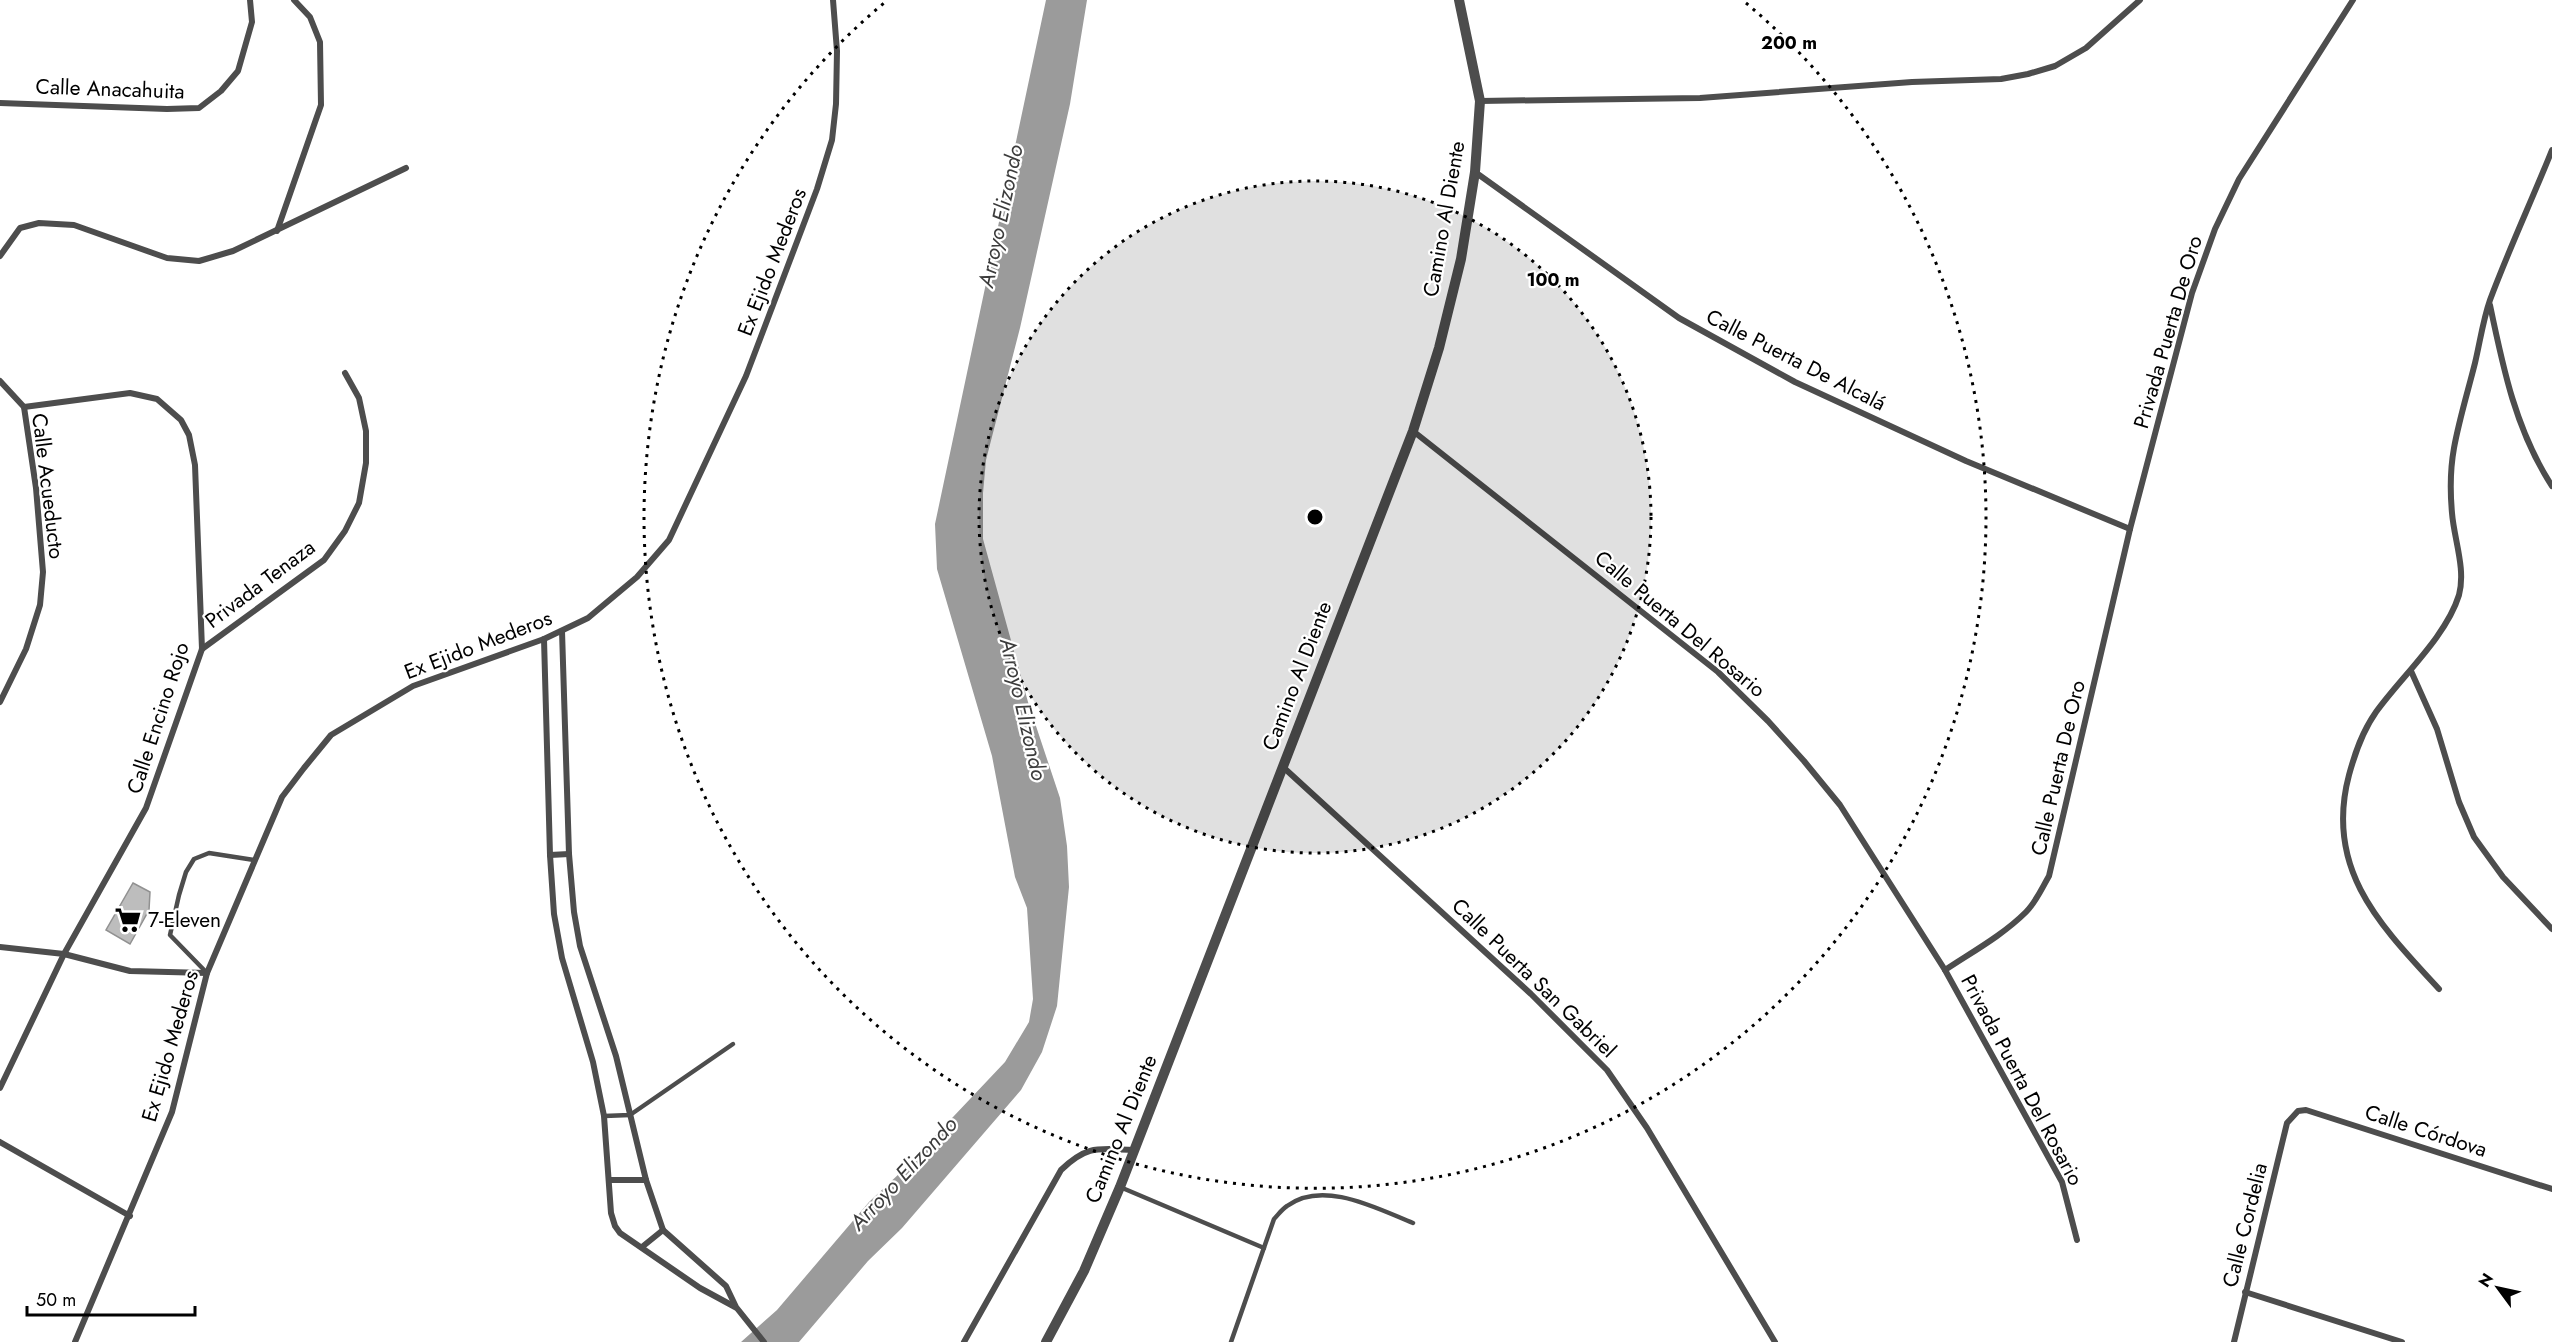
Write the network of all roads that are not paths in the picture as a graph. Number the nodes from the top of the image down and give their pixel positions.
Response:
1 (250, 0) edge
2 (294, 0) edge
3 (833, 0) edge
4 (1459, 0) edge
5 (2140, 0) edge
6 (2352, 0) edge
7 (1480, 101) junction
8 (0, 103) edge
9 (2552, 150) edge
10 (2550, 158) edge
11 (406, 168) dead end
12 (1475, 172) junction
13 (277, 231) junction
14 (0, 256) edge
15 (2490, 302) junction
16 (345, 373) dead end
17 (0, 381) edge
18 (24, 407) junction
19 (1413, 431) junction
20 (2552, 486) edge
21 (2130, 529) junction
22 (562, 631) junction
23 (544, 639) junction
24 (202, 649) junction
25 (2411, 671) junction
26 (0, 702) edge
27 (1283, 767) junction
28 (569, 854) junction
29 (550, 855) junction
30 (254, 860) junction
31 (2552, 929) edge
32 (0, 947) edge
33 (64, 954) junction
34 (1945, 970) junction
35 (207, 973) junction
36 (2439, 989) dead end
37 (733, 1044) dead end
38 (0, 1088) edge
39 (630, 1115) junction
40 (604, 1116) junction
41 (2291, 1116) joint
42 (0, 1142) edge
43 (1134, 1150) junction
44 (609, 1180) junction
45 (646, 1180) junction
46 (1120, 1187) junction
47 (2552, 1189) edge
48 (130, 1216) junction
49 (1413, 1223) dead end
50 (663, 1230) junction
51 (2077, 1240) dead end
52 (642, 1247) junction
53 (1263, 1248) junction
54 (2245, 1292) junction
55 (736, 1307) junction
56 (75, 1342) edge
57 (764, 1342) edge
58 (964, 1342) edge
59 (1046, 1342) edge
60 (1231, 1342) edge
61 (1775, 1342) edge
62 (2234, 1342) edge
63 (2402, 1342) edge

1 - 8 street, Calle Anacahuita
2 - 13 street
3 - 22 street, Ex Ejido Mederos
4 - 7 street, Camino Al Diente
5 - 7 street
6 - 21 street, Privada Puerta De Oro
7 - 12 street, Camino Al Diente
9 - 10 street
10 - 15 street
11 - 13 street
12 - 19 street, Camino Al Diente
12 - 21 street, Calle Puerta De Alcalá
13 - 14 street
15 - 20 street
15 - 25 street
16 - 24 street, Privada Tenaza
17 - 18 street, Calle Acueducto
18 - 24 street, Calle Encino Rojo
18 - 26 street, Calle Acueducto
19 - 27 street, Camino Al Diente
19 - 34 street, Calle Puerta Del Rosario
21 - 34 street, Calle Puerta De Oro
22 - 23 street, Ex Ejido Mederos
22 - 28 street
23 - 29 street
23 - 30 street, Ex Ejido Mederos
24 - 33 street, Calle Encino Rojo
25 - 31 street
25 - 36 street
27 - 43 street, Camino Al Diente
27 - 61 street, Calle Puerta San Gabriel
28 - 29 street
28 - 39 street
29 - 40 street
30 - 35 street, Ex Ejido Mederos
30 - 35 lane
32 - 33 street
33 - 35 street
33 - 38 street, Calle Encino Rojo
34 - 51 street, Privada Puerta Del Rosario
35 - 48 street, Ex Ejido Mederos
37 - 39 lane
39 - 40 lane
39 - 45 street
40 - 44 street
41 - 47 street, Calle Córdova
41 - 54 street, Calle Cordelia
42 - 48 street
43 - 46 street, Camino Al Diente
43 - 58 street
44 - 45 street
44 - 52 street
45 - 50 street
46 - 53 lane
46 - 59 street, Camino Al Diente
48 - 56 street, Ex Ejido Mederos
49 - 53 lane
50 - 52 street
50 - 55 street
52 - 55 street
53 - 60 lane
54 - 62 street, Calle Cordelia
54 - 63 street
55 - 57 street

